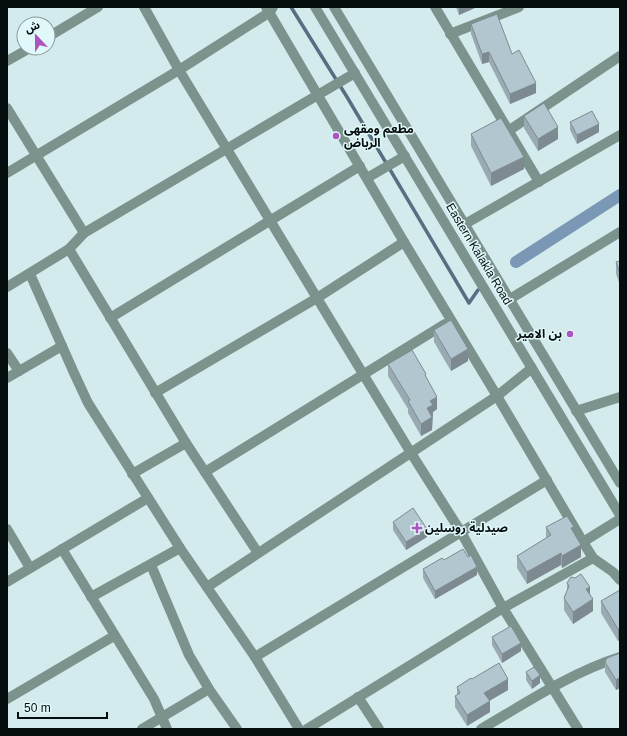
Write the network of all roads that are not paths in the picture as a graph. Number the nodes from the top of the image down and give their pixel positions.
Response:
1 (98, 7) edge
2 (144, 7) edge
3 (315, 7) edge
4 (334, 7) edge
5 (435, 7) edge
6 (520, 7) edge
7 (270, 9) edge
8 (56, 32) edge
9 (450, 34) junction
10 (17, 56) edge
11 (620, 56) edge
12 (7, 62) edge
13 (179, 70) junction
14 (354, 72) junction
15 (318, 94) junction
16 (7, 108) edge
17 (508, 130) junction
18 (620, 135) edge
19 (227, 148) junction
20 (36, 156) junction
21 (405, 156) junction
22 (360, 166) junction
23 (7, 173) edge
24 (367, 178) junction
25 (539, 182) junction
26 (271, 220) junction
27 (464, 224) junction
28 (620, 232) edge
29 (84, 233) junction
30 (404, 242) junction
31 (69, 249) junction
32 (30, 274) junction
33 (7, 287) edge
34 (317, 298) junction
35 (510, 300) junction
36 (110, 318) junction
37 (450, 320) junction
38 (62, 346) junction
39 (7, 353) edge
40 (532, 368) junction
41 (19, 371) junction
42 (364, 374) junction
43 (7, 378) edge
44 (155, 393) junction
45 (497, 396) junction
46 (620, 397) edge
47 (576, 411) junction
48 (186, 443) junction
49 (411, 453) junction
50 (205, 472) junction
51 (132, 474) junction
52 (547, 480) junction
53 (620, 483) edge
54 (148, 498) junction
55 (620, 515) edge
56 (620, 519) edge
57 (7, 529) edge
58 (461, 532) junction
59 (583, 542) junction
60 (180, 548) junction
61 (62, 549) junction
62 (258, 553) junction
63 (594, 558) junction
64 (150, 565) junction
65 (30, 568) junction
66 (618, 574) edge
67 (7, 582) edge
68 (207, 588) junction
69 (91, 597) junction
70 (503, 608) junction
71 (114, 636) junction
72 (255, 657) junction
73 (620, 657) edge
74 (552, 687) junction
75 (209, 689) junction
76 (358, 697) junction
77 (7, 699) edge
78 (161, 718) junction
79 (324, 725) edge
80 (142, 729) edge
81 (167, 729) edge
82 (238, 729) edge
83 (299, 729) edge
84 (307, 729) edge
85 (379, 729) edge
86 (481, 729) edge
87 (578, 729) edge

1 - 8 street
2 - 13 street
3 - 14 street, Eastern Kalakla Road
4 - 27 street, Eastern Kalakla Road
5 - 9 street
6 - 9 street
7 - 13 street
7 - 15 street
9 - 17 street
10 - 12 street
11 - 17 street
13 - 19 street
13 - 20 street
14 - 15 street
14 - 21 street, Eastern Kalakla Road
15 - 19 street
15 - 22 street
16 - 20 street
17 - 25 street
18 - 25 street
19 - 26 street
19 - 29 street
20 - 23 street
20 - 29 street
21 - 24 street
21 - 40 street, Eastern Kalakla Road
22 - 24 street
22 - 26 street
24 - 30 street
25 - 27 street
26 - 34 street
26 - 36 street
27 - 35 street, Eastern Kalakla Road
28 - 35 street
29 - 31 street
30 - 34 street
30 - 37 street
31 - 32 street
31 - 36 street
32 - 33 street
32 - 38 street
34 - 42 street
34 - 44 street
35 - 47 street, Eastern Kalakla Road
36 - 44 street
37 - 42 street
37 - 45 street
38 - 41 street
38 - 51 street
39 - 41 street
40 - 45 street
40 - 55 street, Eastern Kalakla Road
41 - 43 street
42 - 49 street
42 - 50 street
44 - 48 street
45 - 49 street
45 - 52 street
46 - 47 street
47 - 53 street, Eastern Kalakla Road
48 - 50 street
48 - 51 street
49 - 58 street
49 - 62 street
50 - 62 street
51 - 54 street
52 - 58 street
52 - 59 street
54 - 60 street
54 - 61 street
56 - 59 street
57 - 65 street
58 - 70 street
58 - 72 street
59 - 63 street
60 - 64 street
60 - 68 street
61 - 65 street
61 - 69 street
62 - 68 street
63 - 66 street
63 - 70 street
64 - 69 street
64 - 75 street
65 - 67 street
68 - 72 street
69 - 71 street
70 - 74 street
70 - 76 street
71 - 77 street
71 - 78 street
72 - 83 street
73 - 74 street
74 - 86 street
74 - 87 street
75 - 78 street
75 - 82 street
76 - 79 street
76 - 85 street
78 - 80 street
78 - 81 street
79 - 84 street

